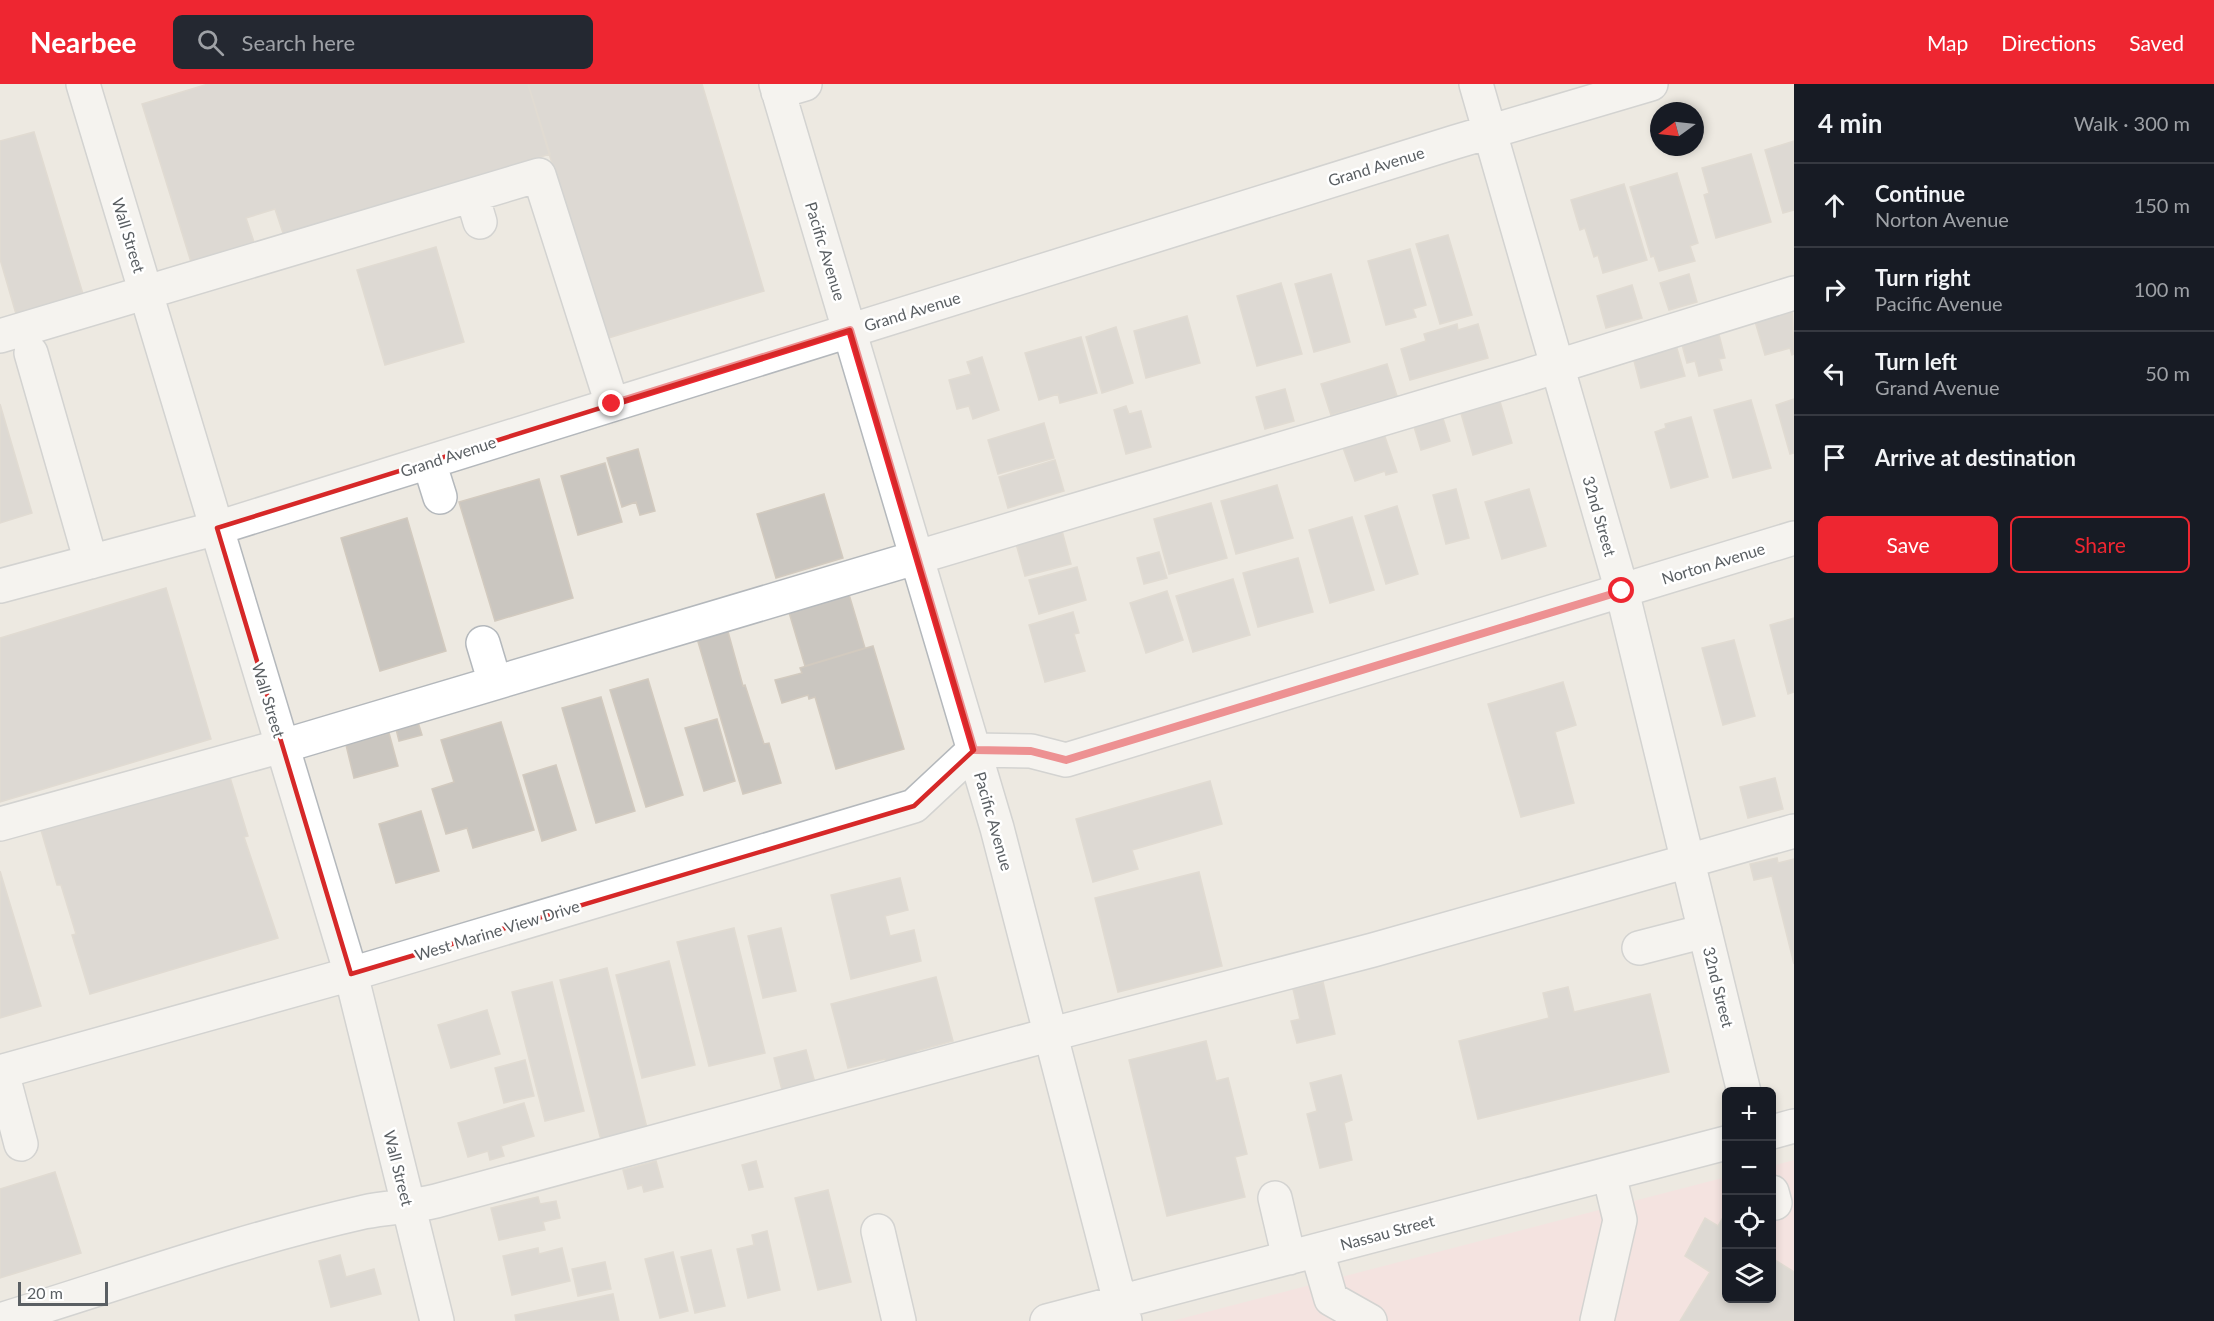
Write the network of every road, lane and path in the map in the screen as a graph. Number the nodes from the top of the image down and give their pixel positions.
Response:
1 (83, 84) edge
2 (1476, 84) edge
3 (1651, 84) edge
4 (787, 87) edge
5 (1490, 131) junction
6 (1794, 293) edge
7 (146, 294) junction
8 (850, 330) junction
9 (9, 334) edge
10 (1557, 366) junction
11 (612, 404) junction
12 (429, 462) junction
13 (440, 497) dead end
14 (217, 528) junction
15 (1794, 538) edge
16 (917, 558) junction
17 (91, 562) junction
18 (0, 586) edge
19 (1622, 591) junction
20 (483, 643) dead end
21 (495, 683) junction
22 (283, 746) junction
23 (974, 750) junction
24 (0, 824) edge
25 (1794, 831) edge
26 (1688, 860) junction
27 (1705, 931) junction
28 (1639, 948) dead end
29 (351, 974) junction
30 (1052, 1034) junction
31 (1, 1072) edge
32 (1743, 1087) edge
33 (1794, 1126) edge
34 (1776, 1131) edge
35 (21, 1144) dead end
36 (1722, 1144) edge
37 (1609, 1174) junction
38 (1275, 1198) dead end
39 (409, 1208) junction
40 (878, 1231) dead end
41 (1303, 1255) junction
42 (1123, 1312) edge
43 (0, 1320) edge
44 (437, 1321) edge
45 (899, 1321) edge
46 (1047, 1321) edge
47 (1370, 1321) edge
48 (1597, 1321) edge

1 - 7 street, Wall Street
2 - 5 street, 32nd Street
3 - 5 street, Grand Avenue
4 - 8 street, Pacific Avenue
5 - 8 street, Grand Avenue
5 - 10 street, 32nd Street
6 - 10 street
7 - 9 street
7 - 11 street
7 - 14 street, Wall Street
8 - 11 street, Grand Avenue
8 - 16 street, Pacific Avenue
9 - 17 street
10 - 16 street
10 - 19 street, 32nd Street
11 - 12 street, Grand Avenue
12 - 13 street
12 - 14 street, Grand Avenue
14 - 17 street, Grand Avenue
14 - 22 street, Wall Street
15 - 19 street, Norton Avenue
16 - 21 street
16 - 23 street, Pacific Avenue
17 - 18 street, Grand Avenue
19 - 23 street, Norton Avenue
19 - 26 street, 32nd Street
20 - 21 street
21 - 22 street
22 - 24 street
22 - 29 street, Wall Street
23 - 29 street, West Marine View Drive
23 - 30 street, Pacific Avenue
25 - 26 street
26 - 27 street, 32nd Street
26 - 30 street
27 - 28 street
27 - 32 street, 32nd Street
29 - 31 street, West Marine View Drive
29 - 39 street, Wall Street
30 - 39 street
30 - 42 street, Pacific Avenue
31 - 35 street
33 - 34 street
36 - 37 street, Nassau Street
37 - 41 street, Nassau Street
37 - 48 street
38 - 41 street
39 - 43 street
39 - 44 street, Wall Street
40 - 45 street
41 - 42 street, Nassau Street
41 - 47 street
42 - 46 street, Nassau Street

